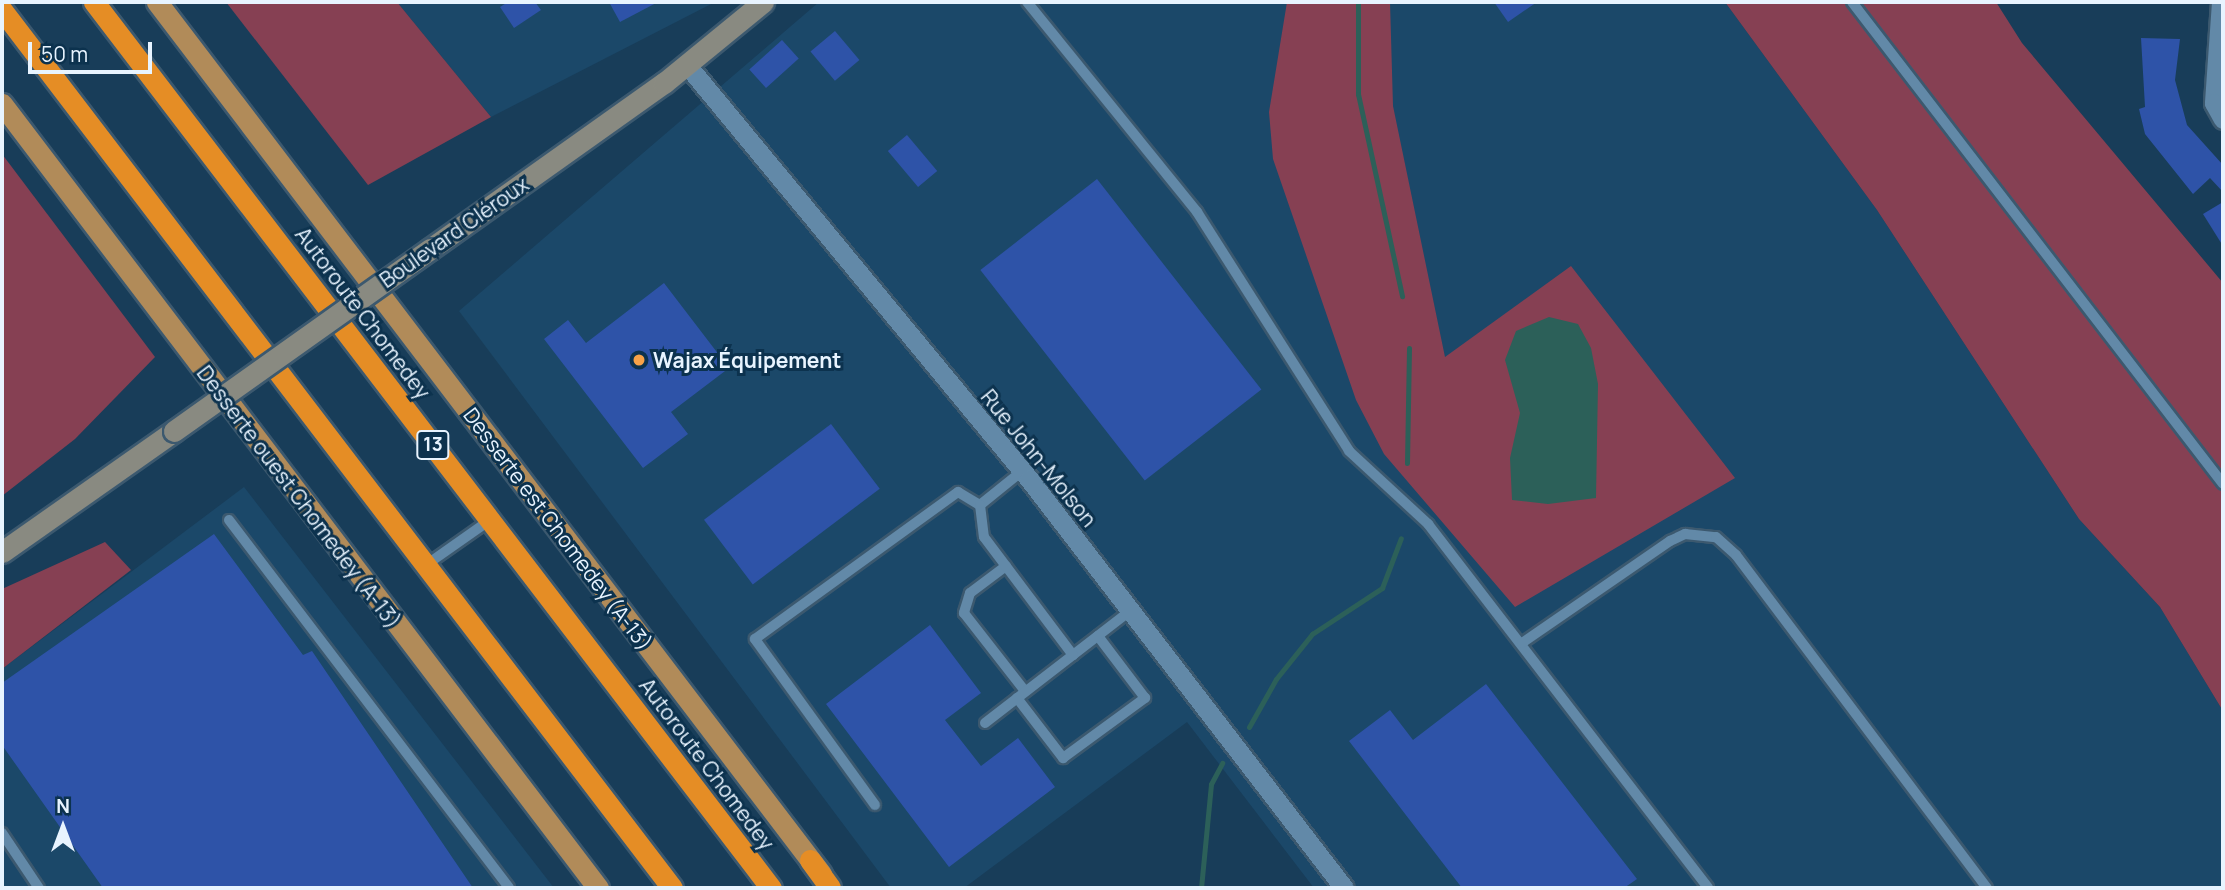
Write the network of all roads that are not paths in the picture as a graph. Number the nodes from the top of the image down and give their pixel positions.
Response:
1 (94, 2) edge
2 (157, 2) edge
3 (763, 2) edge
4 (1027, 2) edge
5 (1852, 2) edge
6 (2221, 2) edge
7 (2, 10) edge
8 (687, 65) junction
9 (2, 104) edge
10 (2223, 119) edge
11 (1022, 471) junction
12 (2223, 484) edge
13 (980, 505) junction
14 (229, 520) dead end
15 (490, 520) junction
16 (2, 552) edge
17 (426, 565) junction
18 (1006, 566) junction
19 (1131, 610) junction
20 (1098, 636) junction
21 (1522, 643) junction
22 (1073, 655) junction
23 (1021, 695) junction
24 (985, 723) dead end
25 (875, 805) dead end
26 (2, 833) edge
27 (810, 860) joint
28 (39, 888) edge
29 (509, 888) edge
30 (598, 888) edge
31 (672, 888) edge
32 (771, 888) edge
33 (832, 888) edge
34 (1344, 888) edge
35 (1708, 888) edge
36 (1987, 888) edge

1 - 15 highway, Autoroute Chomedey / 13
2 - 27 main road, Desserte est Chomedey (A-13)
3 - 8 street, Boulevard Cléroux
4 - 21 lane
5 - 12 lane
6 - 10 street
7 - 17 highway
8 - 11 street, Rue John-Molson
8 - 16 street, Boulevard Cléroux, bridge
9 - 30 main road, Desserte ouest Chomedey (A-13)
11 - 13 lane
11 - 19 street, Rue John-Molson
13 - 18 lane
13 - 25 lane
14 - 29 lane
15 - 17 lane
15 - 32 highway, Autoroute Chomedey / 13
17 - 31 highway
18 - 22 lane
18 - 23 lane
19 - 20 lane
19 - 34 street, Rue John-Molson
20 - 22 lane
20 - 23 lane
21 - 35 lane
21 - 36 lane
22 - 23 lane
23 - 24 lane
26 - 28 lane
27 - 33 highway

